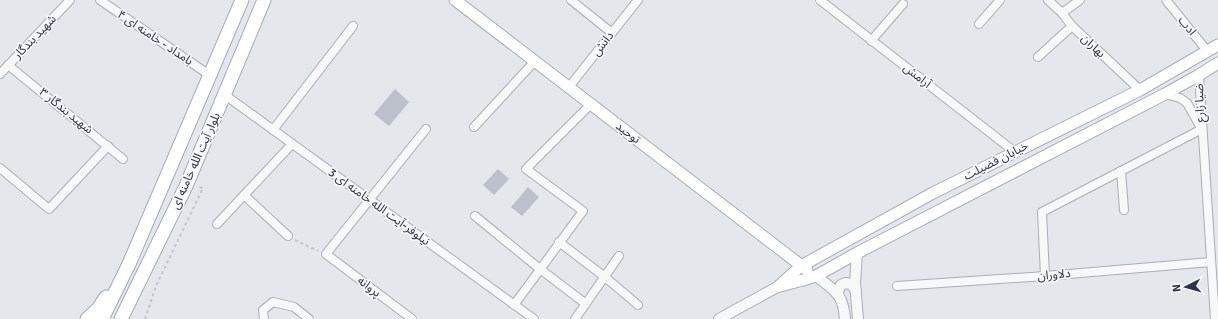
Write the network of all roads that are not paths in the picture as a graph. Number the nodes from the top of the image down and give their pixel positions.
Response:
1 (70, 0) edge
2 (100, 0) edge
3 (242, 0) edge
4 (270, 0) edge
5 (455, 0) edge
6 (571, 0) edge
7 (638, 0) edge
8 (1000, 0) edge
9 (1048, 0) edge
10 (1080, 0) edge
11 (1166, 0) edge
12 (825, 2) edge
13 (903, 4) dead end
14 (262, 6) edge
15 (1062, 14) junction
16 (979, 24) dead end
17 (353, 26) dead end
18 (1072, 26) junction
19 (612, 33) junction
20 (871, 40) junction
21 (1218, 45) edge
22 (1208, 52) junction
23 (1038, 57) dead end
24 (535, 61) junction
25 (1218, 63) edge
26 (8, 65) junction
27 (0, 74) edge
28 (1199, 75) junction
29 (211, 76) junction
30 (569, 88) junction
31 (1140, 90) junction
32 (1165, 94) junction
33 (225, 95) junction
34 (591, 104) junction
35 (474, 127) dead end
36 (426, 129) dead end
37 (1202, 129) junction
38 (273, 130) junction
39 (292, 144) junction
40 (108, 146) junction
41 (1015, 152) junction
42 (123, 158) dead end
43 (0, 168) edge
44 (1121, 171) junction
45 (244, 195) junction
46 (369, 199) junction
47 (1124, 210) dead end
48 (475, 216) dead end
49 (217, 224) dead end
50 (288, 236) road end
51 (560, 242) junction
52 (857, 253) junction
53 (619, 256) dead end
54 (1211, 262) junction
55 (129, 264) junction
56 (801, 266) junction
57 (540, 269) junction
58 (816, 276) junction
59 (1045, 276) junction
60 (604, 277) junction
61 (779, 286) junction
62 (897, 286) dead end
63 (856, 291) junction
64 (837, 294) junction
65 (586, 304) junction
66 (514, 305) junction
67 (638, 305) dead end
68 (263, 315) edge
69 (87, 319) edge
70 (102, 319) edge
71 (121, 319) edge
72 (309, 319) edge
73 (412, 319) edge
74 (534, 319) edge
75 (575, 319) edge
76 (719, 319) edge
77 (845, 319) edge
78 (858, 319) edge
79 (1215, 319) edge

1 - 26 street, شهید بندگار
2 - 29 street, بامداد - خامنه ای ۴
3 - 29 main road, بلوار آیت الله خامنه ای
4 - 14 main road
5 - 24 main road, توحید
6 - 19 street
7 - 19 street, دانش
8 - 16 street
9 - 15 street, بهاران
10 - 15 street
11 - 22 street, ادب
12 - 20 street, آرامش
13 - 20 street
14 - 33 main road, بلوار آیت الله خامنه ای
15 - 18 street, بهاران
17 - 38 street
18 - 23 street
18 - 31 street, بهاران
19 - 30 street, دانش
20 - 41 street, آرامش
21 - 22 main road, خیابان فضیلت
22 - 31 main road, خیابان فضیلت
24 - 30 main road, توحید
24 - 35 street
25 - 28 main road, خیابان فضیلت
26 - 27 street, شهید بندگار
26 - 40 street, شهید بندگار ۳
28 - 32 main road, خیابان فضیلت
28 - 37 street, ضیا زارع
29 - 55 main road, بلوار آیت الله خامنه ای
30 - 34 main road, توحید
31 - 41 main road, خیابان فضیلت
32 - 37 street, ضیا زارع
32 - 52 main road, خیابان فضیلت
33 - 38 street, نیلوفر-آیت الله خامنه ای 3
33 - 71 main road, بلوار آیت الله خامنه ای
34 - 51 street
34 - 56 main road, توحید
36 - 46 street
37 - 44 street
37 - 54 street
38 - 39 street, نیلوفر-آیت الله خامنه ای 3
39 - 45 street
39 - 46 street, نیلوفر-آیت الله خامنه ای 3
40 - 42 street, شهید بندگار ۳
40 - 43 street
41 - 56 main road, خیابان فضیلت
44 - 47 street
44 - 59 street
45 - 49 street
45 - 50 street
46 - 66 street, نیلوفر-آیت الله خامنه ای 3
46 - 73 street, پروانه
48 - 57 street
51 - 57 street
51 - 60 street
52 - 58 main road, خیابان فضیلت
52 - 63 street
53 - 60 street
54 - 59 street, دلاوران
54 - 79 street
55 - 69 main road
55 - 70 main road, بلوار آیت الله خامنه ای
56 - 58 main road, توحید
56 - 61 main road, خیابان فضیلت
57 - 65 street
57 - 66 street
58 - 61 main road, خیابان فضیلت
58 - 64 street
59 - 62 street, دلاوران
60 - 65 street
60 - 67 street
61 - 76 street, خیابان فضیلت
63 - 64 street
63 - 78 street
64 - 77 street
65 - 75 street
66 - 74 street, نیلوفر-آیت الله خامنه ای 3
68 - 72 street

